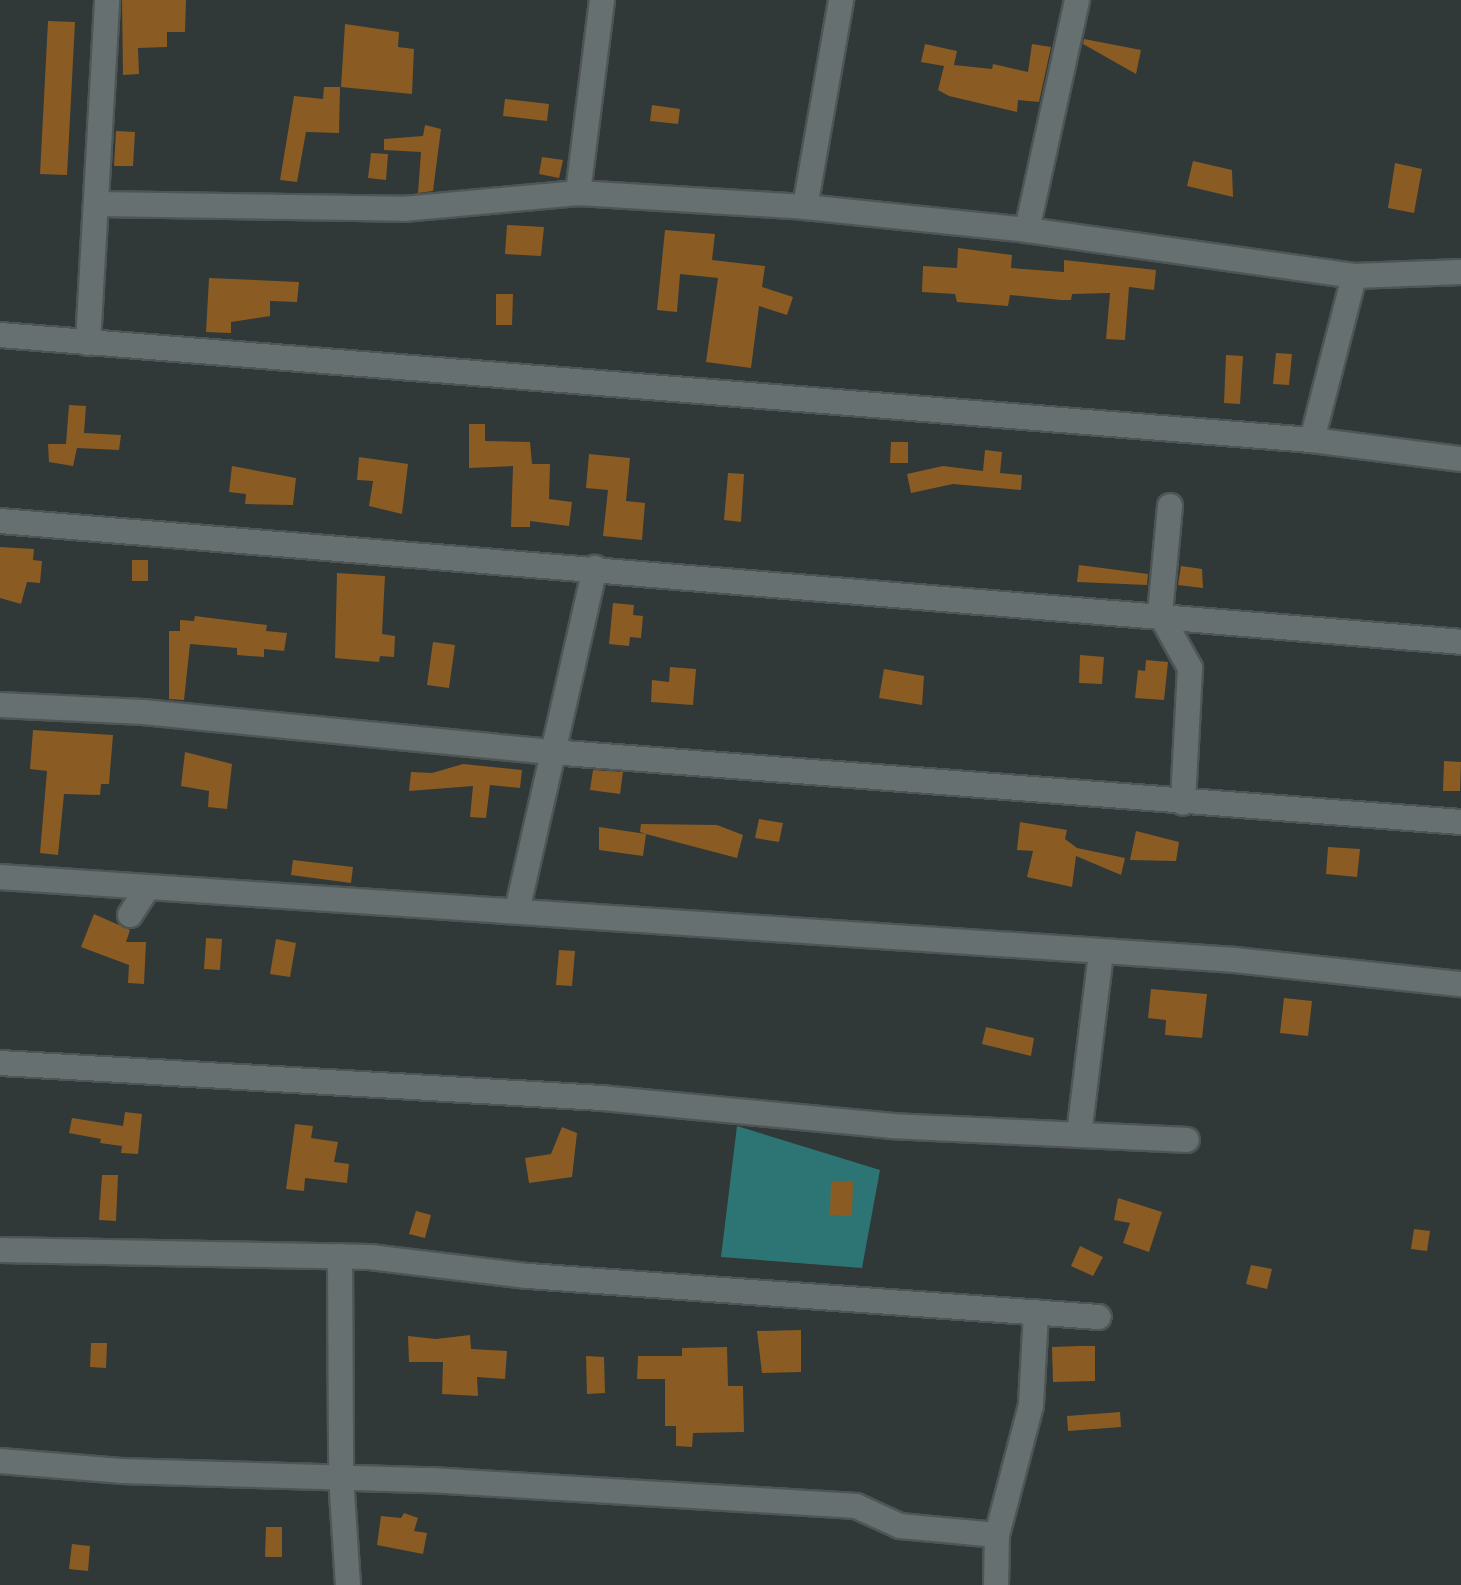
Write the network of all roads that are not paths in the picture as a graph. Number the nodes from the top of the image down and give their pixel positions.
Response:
1 (107, 0) edge
2 (602, 0) edge
3 (841, 0) edge
4 (1077, 0) edge
5 (578, 194) junction
6 (97, 204) junction
7 (805, 207) junction
8 (1027, 230) junction
9 (1461, 272) edge
10 (1354, 276) junction
11 (0, 335) edge
12 (88, 343) junction
13 (1312, 440) junction
14 (1461, 459) edge
15 (1170, 506) dead end
16 (0, 521) edge
17 (595, 568) junction
18 (1160, 614) junction
19 (1461, 642) edge
20 (0, 705) edge
21 (551, 752) junction
22 (1183, 803) junction
23 (1461, 822) edge
24 (0, 877) edge
25 (148, 887) junction
26 (517, 911) junction
27 (130, 915) dead end
28 (1101, 952) junction
29 (1461, 984) edge
30 (0, 1063) edge
31 (1079, 1135) junction
32 (1187, 1140) dead end
33 (0, 1250) edge
34 (340, 1256) junction
35 (1036, 1312) junction
36 (1099, 1317) dead end
37 (0, 1461) edge
38 (341, 1477) junction
39 (997, 1535) junction
40 (348, 1585) edge
41 (996, 1585) edge

1 - 6 street
2 - 5 street
3 - 7 street
4 - 8 street
5 - 6 street
5 - 7 street
6 - 12 street
7 - 8 street
8 - 10 street
9 - 10 street
10 - 13 street
11 - 12 street
12 - 13 street
13 - 14 street
15 - 18 street
16 - 17 street
17 - 18 street
17 - 21 street
18 - 19 street
18 - 22 street
20 - 21 street
21 - 22 street
21 - 26 street
22 - 23 street
24 - 25 street
25 - 26 street
25 - 27 street
26 - 28 street
28 - 29 street
28 - 31 street
30 - 31 street
31 - 32 street
33 - 34 street
34 - 35 street
34 - 38 street
35 - 36 street
35 - 39 street
37 - 38 street
38 - 39 street
38 - 40 street
39 - 41 street

